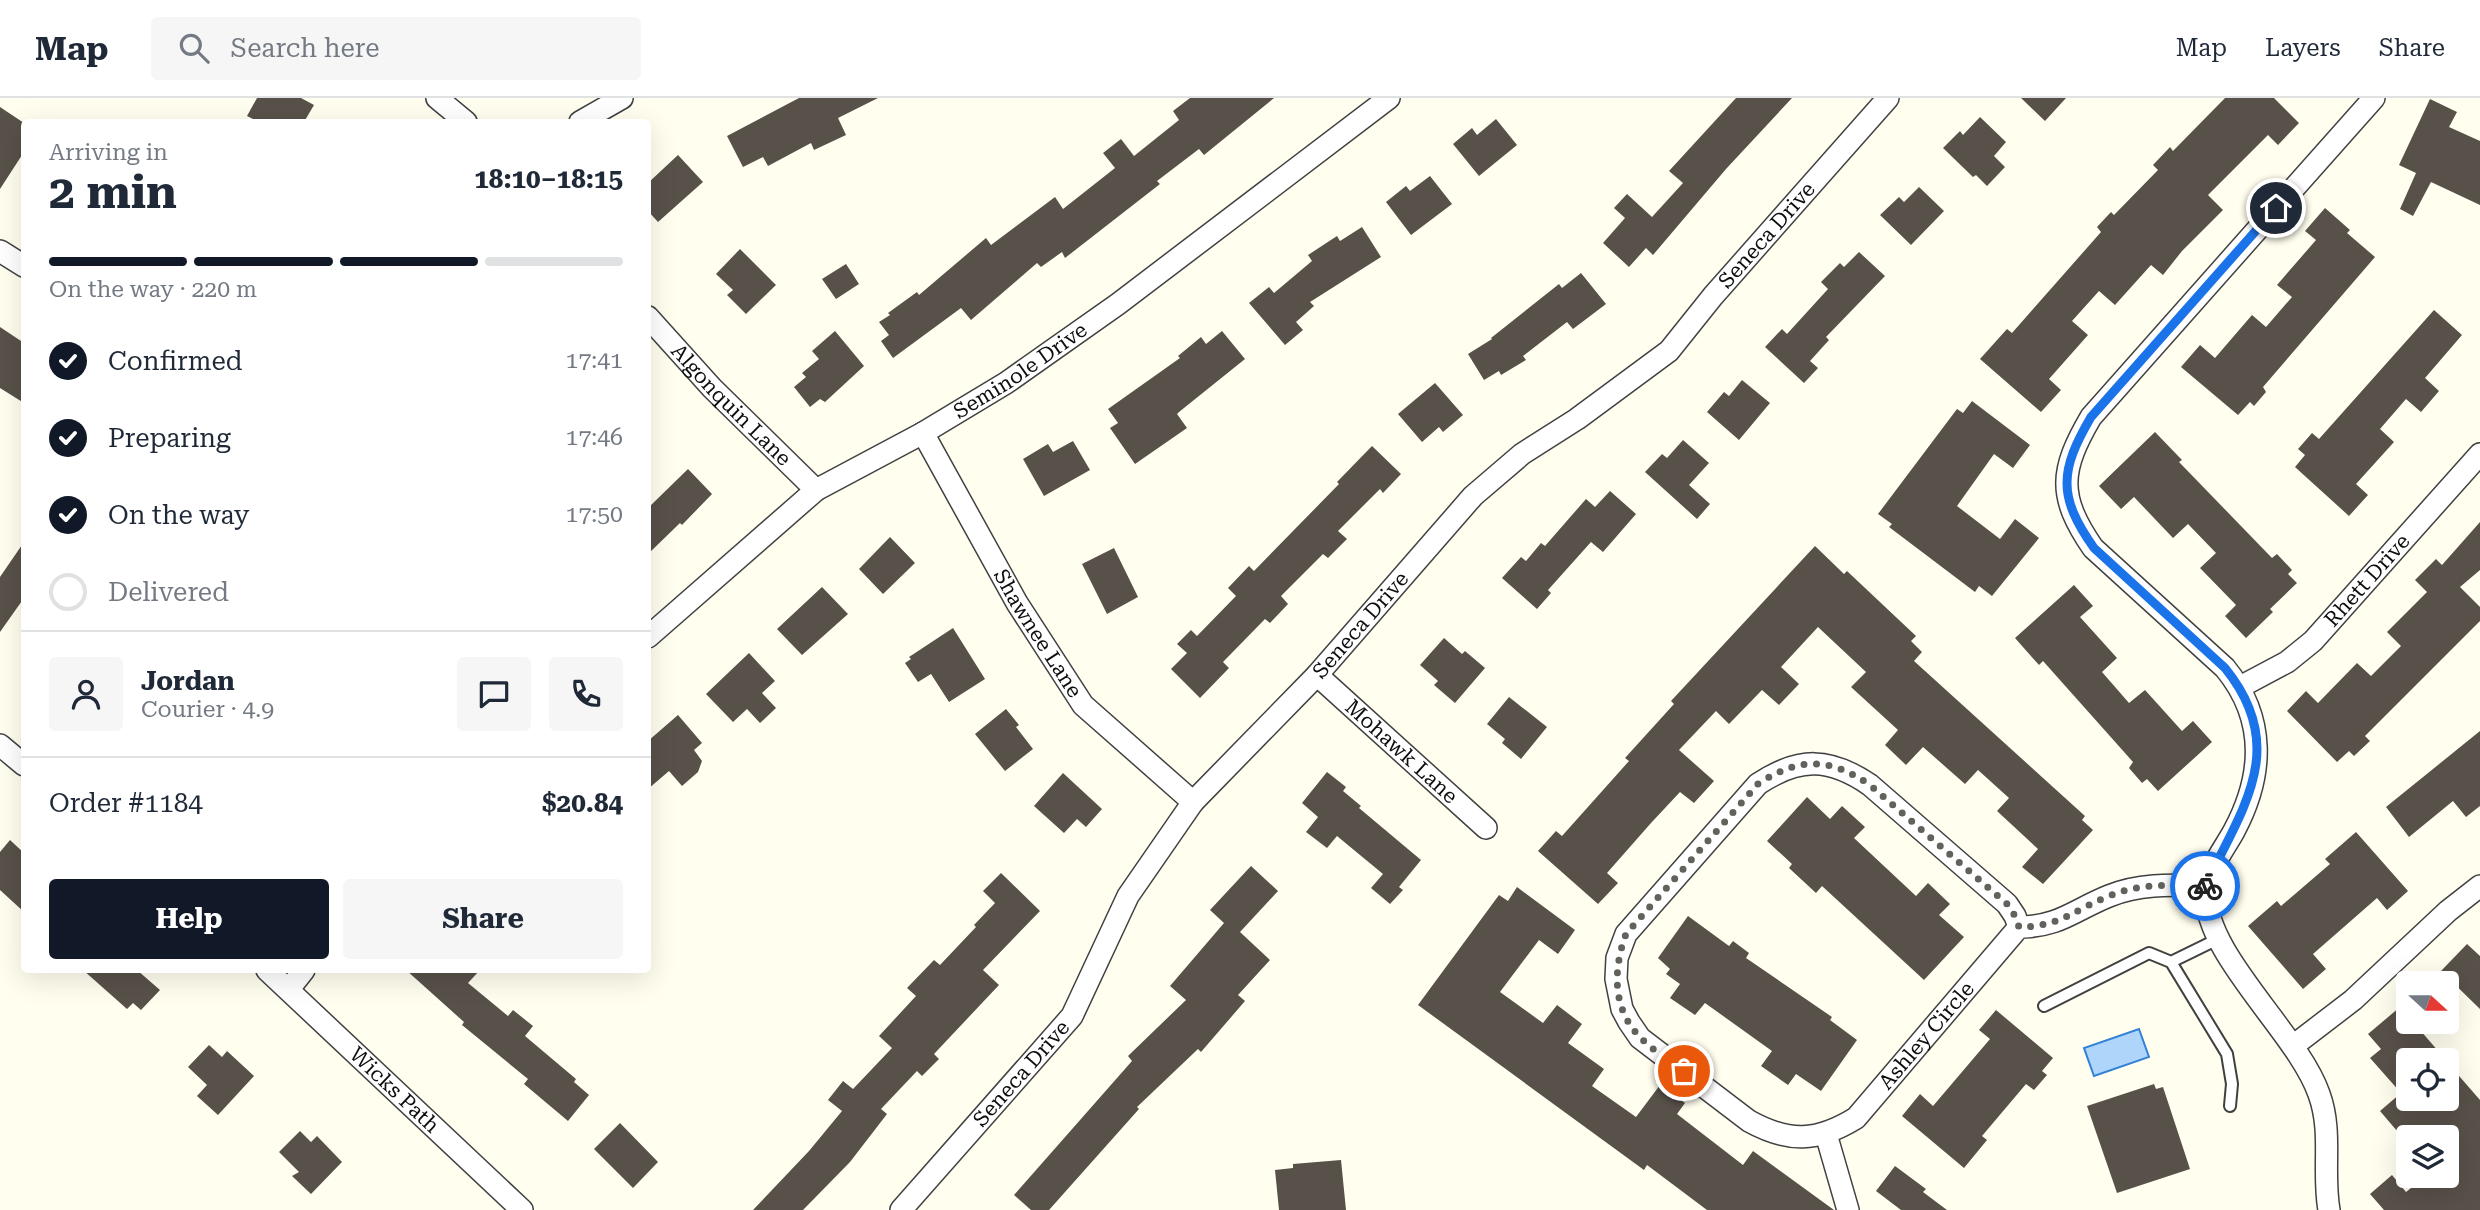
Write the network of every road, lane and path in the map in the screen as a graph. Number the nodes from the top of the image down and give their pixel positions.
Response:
1 (437, 98) edge
2 (622, 98) edge
3 (1389, 98) edge
4 (1888, 98) edge
5 (2374, 98) edge
6 (462, 119) edge
7 (585, 119) edge
8 (0, 251) edge
9 (21, 264) edge
10 (651, 320) edge
11 (922, 433) junction
12 (2480, 454) edge
13 (816, 490) junction
14 (651, 633) edge
15 (1317, 675) junction
16 (2240, 687) junction
17 (0, 745) edge
18 (21, 762) edge
19 (1194, 802) junction
20 (1486, 828) dead end
21 (2205, 886) junction
22 (2480, 886) edge
23 (2019, 927) junction
24 (2218, 939) junction
25 (2171, 962) junction
26 (270, 973) edge
27 (302, 973) edge
28 (289, 989) junction
29 (2044, 1006) dead end
30 (2293, 1046) junction
31 (2230, 1107) dead end
32 (1826, 1134) junction
33 (522, 1210) edge
34 (901, 1210) edge
35 (1849, 1210) edge
36 (2329, 1210) edge

1 - 6 street
2 - 7 street
3 - 11 street, Seminole Drive
4 - 15 street, Seneca Drive
5 - 16 street
8 - 9 street
10 - 13 street, Algonquin Lane
11 - 13 street, Seminole Drive
11 - 19 street, Shawnee Lane
12 - 16 street, Rhett Drive
13 - 14 street, Seminole Drive
15 - 19 street, Seneca Drive
15 - 20 street, Mohawk Lane
16 - 21 street
17 - 18 street
19 - 34 street, Seneca Drive
21 - 23 street
21 - 24 street
22 - 30 street
23 - 32 street, Ashley Circle
23 - 32 street, Ashley Circle
24 - 25 lane
24 - 30 street
25 - 29 lane
25 - 31 lane
26 - 28 street, Wicks Path
27 - 28 street
28 - 33 street, Wicks Path
30 - 36 street
32 - 35 street

